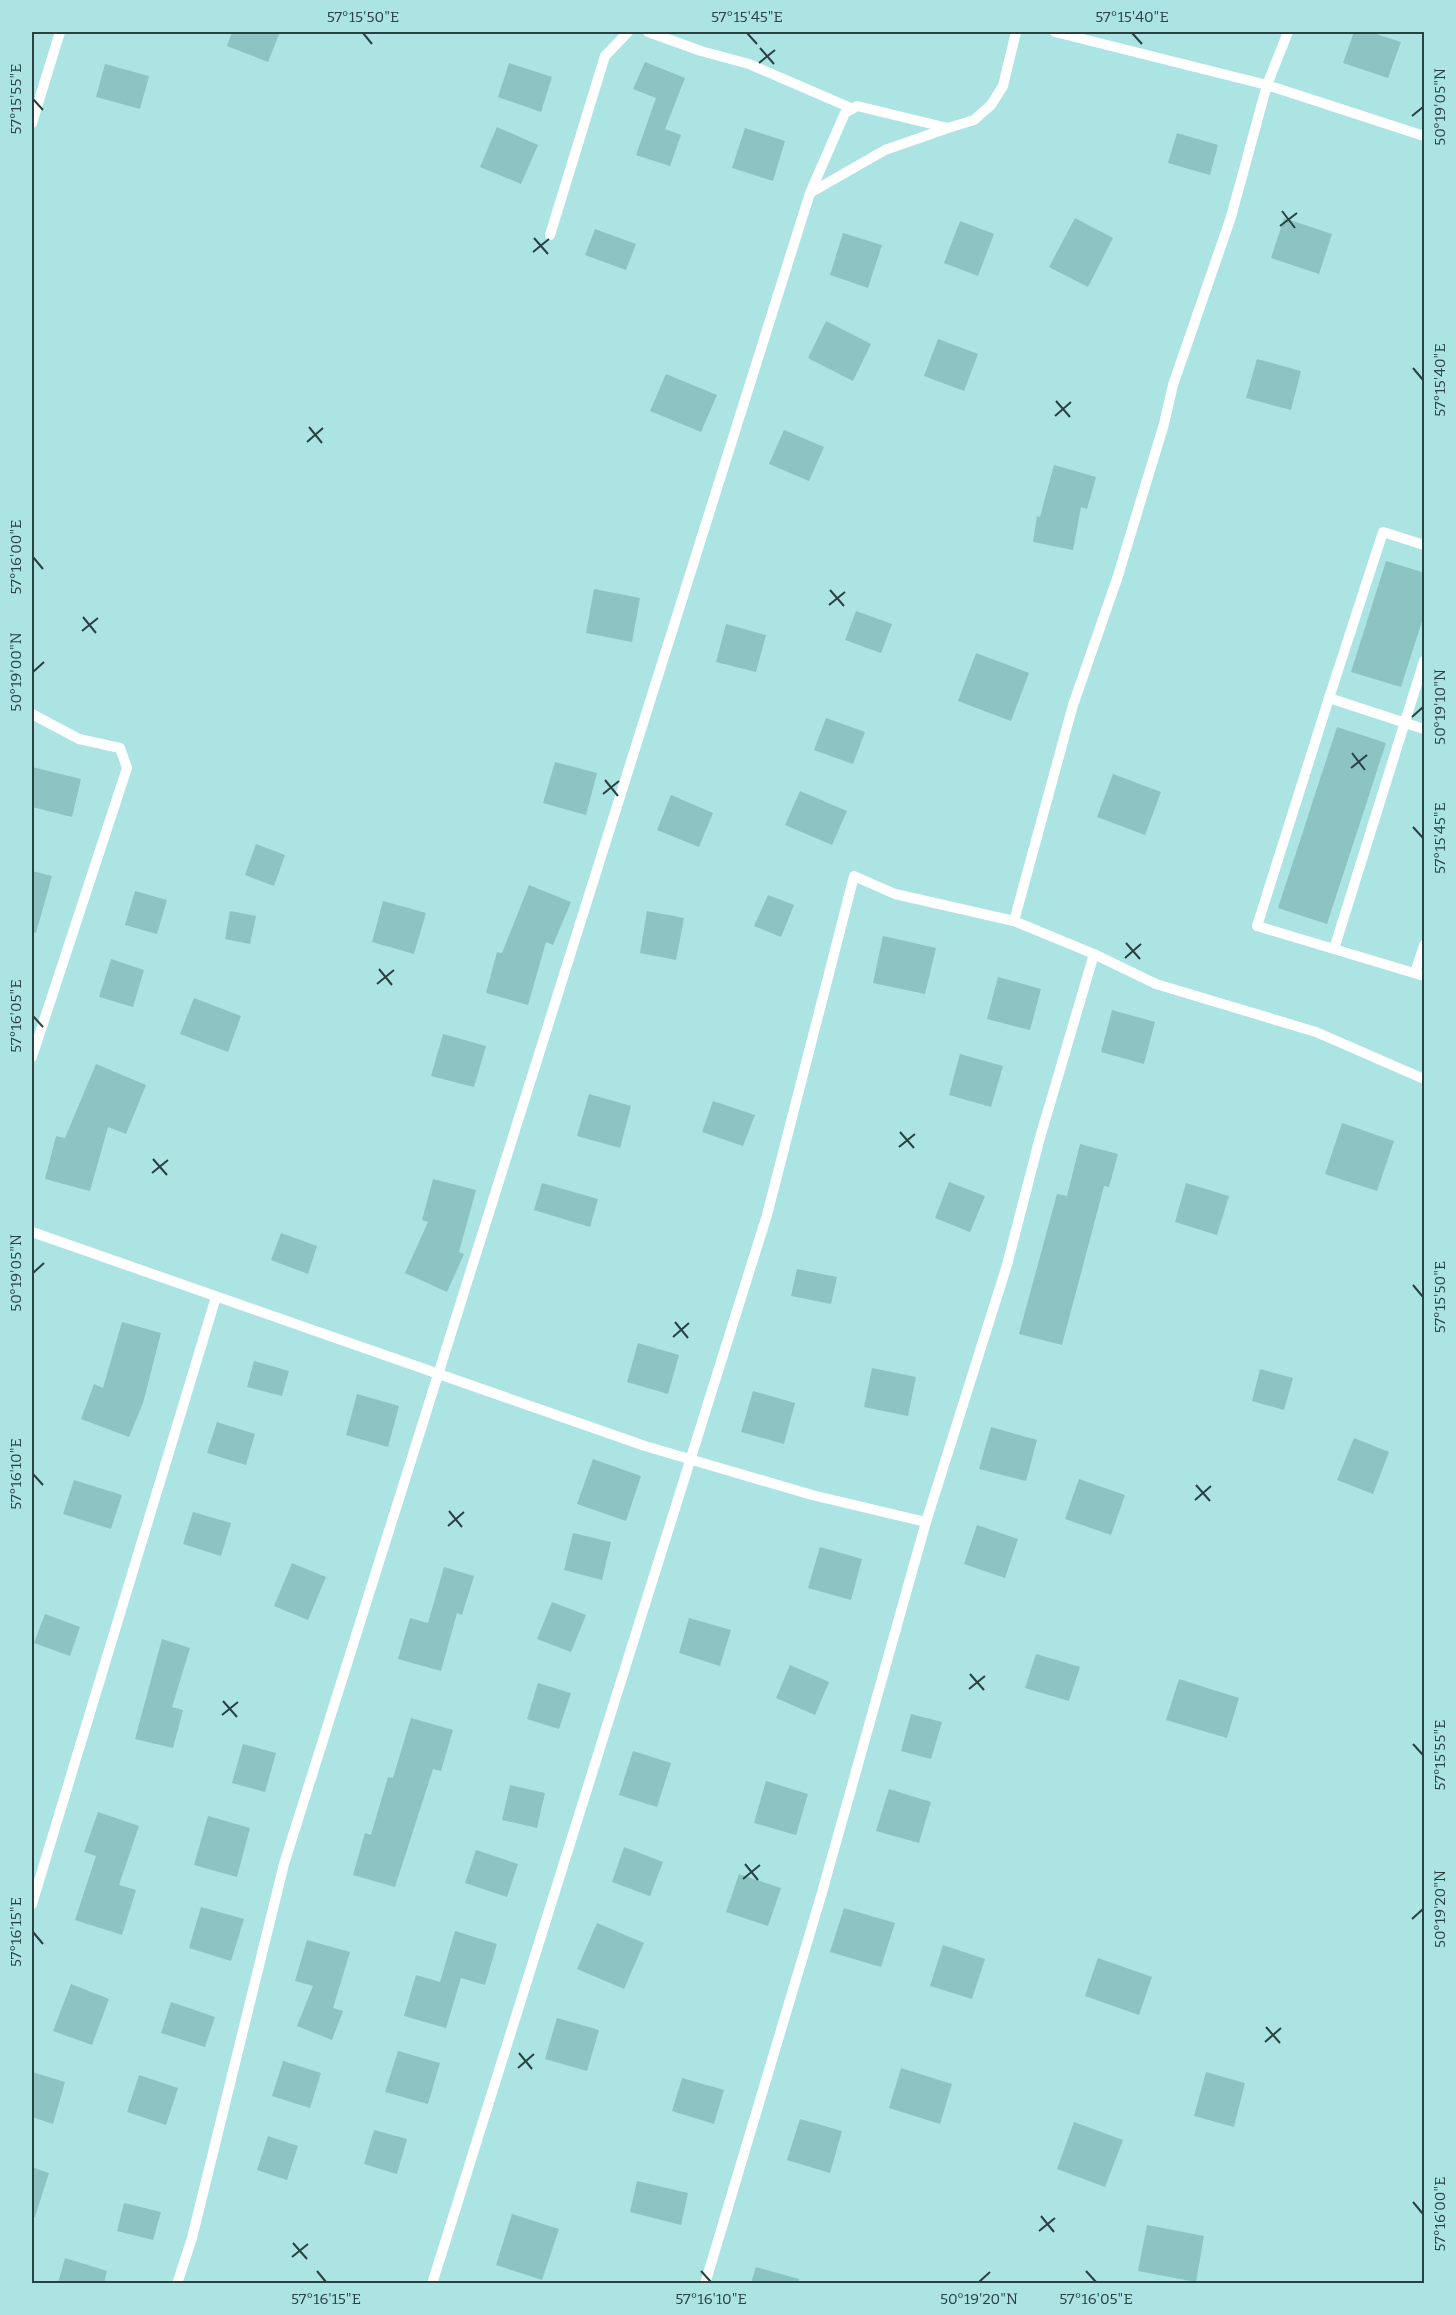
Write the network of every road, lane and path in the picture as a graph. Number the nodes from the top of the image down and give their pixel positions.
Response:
1 (60, 32) edge
2 (627, 32) edge
3 (648, 32) edge
4 (1016, 32) edge
5 (1055, 32) edge
6 (1288, 32) edge
7 (1267, 85) junction
8 (851, 108) junction
9 (32, 123) edge
10 (948, 128) junction
11 (1425, 136) edge
12 (810, 193) junction
13 (550, 235) dead end
14 (1425, 545) edge
15 (1425, 661) edge
16 (1329, 698) junction
17 (32, 714) edge
18 (1405, 723) junction
19 (1425, 729) edge
20 (1014, 921) junction
21 (1425, 945) edge
22 (1334, 949) junction
23 (1094, 954) junction
24 (1420, 975) edge
25 (32, 1057) edge
26 (1425, 1079) edge
27 (32, 1232) edge
28 (216, 1297) junction
29 (439, 1376) junction
30 (690, 1459) junction
31 (926, 1522) junction
32 (32, 1904) edge
33 (177, 2283) edge
34 (432, 2283) edge
35 (705, 2283) edge

1 - 9 lane
2 - 13 lane
3 - 8 lane
4 - 10 lane
5 - 7 lane
6 - 7 lane
7 - 11 lane
7 - 20 lane
8 - 10 lane
8 - 12 lane
10 - 12 lane
12 - 29 lane
14 - 16 lane
15 - 18 lane
16 - 18 lane
16 - 22 lane
17 - 25 lane
18 - 19 lane
18 - 22 lane
20 - 23 lane
20 - 30 lane
21 - 24 lane
22 - 24 lane
23 - 26 lane
23 - 31 lane
27 - 28 lane
28 - 29 lane
28 - 32 lane
29 - 30 lane
29 - 33 lane
30 - 31 lane
30 - 34 lane
31 - 35 lane

